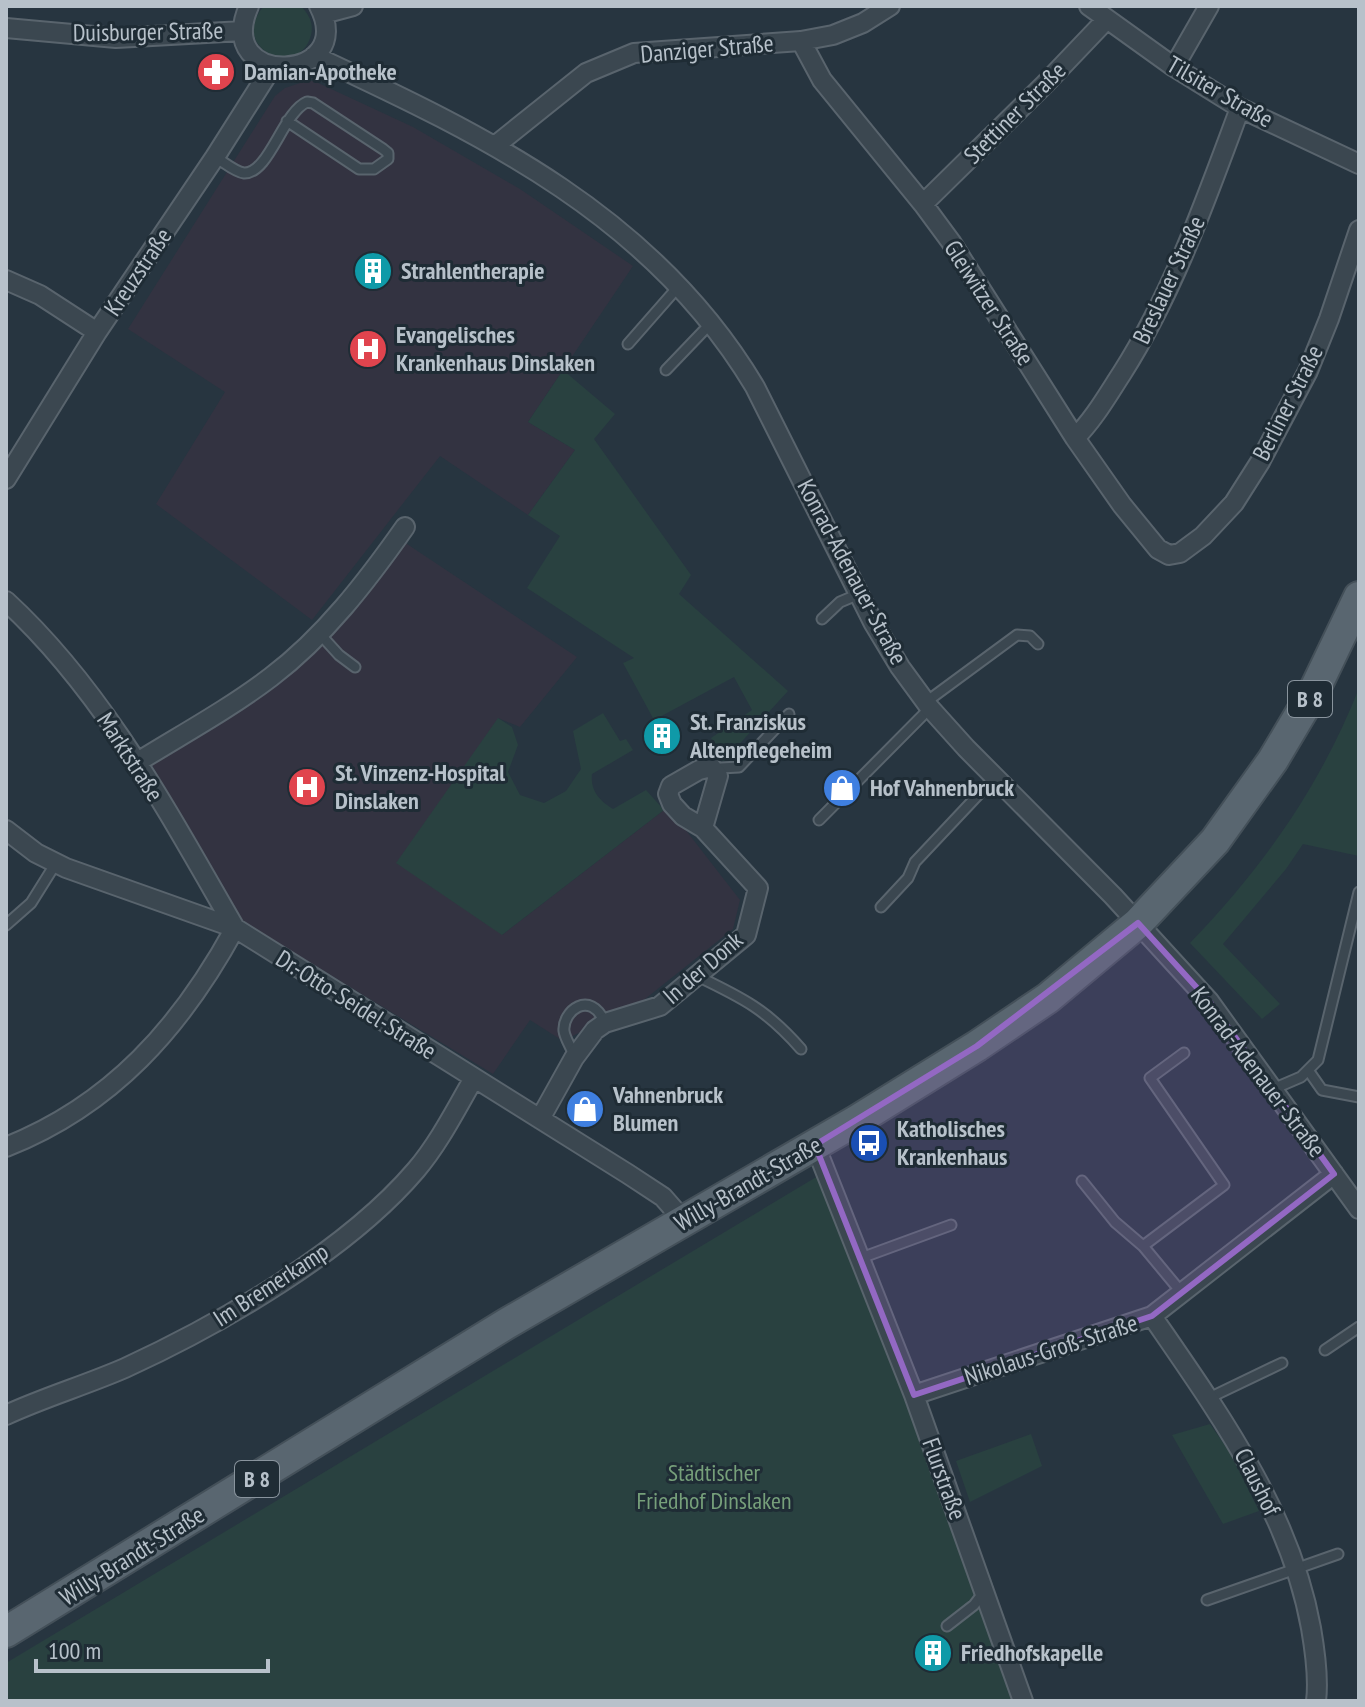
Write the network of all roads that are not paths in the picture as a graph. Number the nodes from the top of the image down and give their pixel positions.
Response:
1 (249, 6) edge
2 (353, 6) edge
3 (890, 6) edge
4 (1089, 6) edge
5 (1209, 6) edge
6 (321, 10) edge
7 (1106, 20) junction
8 (6, 28) edge
9 (243, 31) junction
10 (801, 41) junction
11 (314, 56) junction
12 (272, 67) junction
13 (1174, 67) junction
14 (1240, 108) junction
15 (287, 121) junction
16 (496, 145) junction
17 (215, 157) junction
18 (1359, 164) edge
19 (923, 204) junction
20 (1359, 230) edge
21 (6, 280) edge
22 (679, 286) junction
23 (711, 323) junction
24 (97, 332) junction
25 (628, 344) dead end
26 (666, 370) dead end
27 (1075, 438) junction
28 (6, 479) edge
29 (405, 527) dead end
30 (1180, 553) joint
31 (859, 594) junction
32 (1359, 597) edge
33 (6, 601) edge
34 (822, 619) dead end
35 (319, 633) junction
36 (1038, 644) dead end
37 (355, 667) dead end
38 (928, 705) junction
39 (789, 714) dead end
40 (136, 763) junction
41 (715, 773) junction
42 (995, 777) junction
43 (819, 820) dead end
44 (703, 828) junction
45 (6, 830) edge
46 (56, 863) junction
47 (1359, 892) edge
48 (881, 907) dead end
49 (1138, 923) junction
50 (6, 925) edge
51 (235, 928) junction
52 (697, 976) junction
53 (605, 1023) junction
54 (801, 1049) dead end
55 (1184, 1053) dead end
56 (574, 1058) junction
57 (1308, 1070) junction
58 (474, 1078) junction
59 (1273, 1089) junction
60 (1359, 1097) edge
61 (540, 1119) junction
62 (815, 1145) junction
63 (6, 1147) edge
64 (1334, 1174) junction
65 (1082, 1181) dead end
66 (1359, 1209) edge
67 (684, 1221) junction
68 (951, 1225) dead end
69 (1143, 1246) junction
70 (861, 1258) junction
71 (1182, 1293) junction
72 (1152, 1316) junction
73 (1359, 1327) edge
74 (1325, 1350) dead end
75 (1282, 1363) dead end
76 (914, 1395) junction
77 (1209, 1398) junction
78 (6, 1415) edge
79 (1338, 1554) dead end
80 (1297, 1569) junction
81 (984, 1592) junction
82 (1207, 1600) dead end
83 (947, 1626) dead end
84 (6, 1632) edge
85 (1023, 1701) edge
86 (1316, 1701) edge

1 - 9 street
2 - 6 street
3 - 10 street, Danziger Straße
4 - 7 street, Tilsiter Straße
5 - 13 street
6 - 11 street
7 - 13 street, Tilsiter Straße
7 - 19 street, Stettiner Straße
8 - 9 street, Duisburger Straße
9 - 12 street
10 - 16 street, Danziger Straße
10 - 19 street, Gleiwitzer Straße
11 - 12 street
11 - 16 street, Konrad-Adenauer-Straße
12 - 17 street, Kreuzstraße
13 - 14 street, Tilsiter Straße
14 - 18 street, Tilsiter Straße
14 - 27 street, Breslauer Straße
15 - 15 lane
15 - 17 lane
16 - 22 street, Konrad-Adenauer-Straße
17 - 24 street, Kreuzstraße
19 - 27 street, Gleiwitzer Straße
20 - 30 street, Berliner Straße
21 - 24 street
22 - 23 street, Konrad-Adenauer-Straße
22 - 25 lane
23 - 26 lane
23 - 31 street, Konrad-Adenauer-Straße
24 - 28 street, Kreuzstraße
27 - 30 street, Gleiwitzer Straße
29 - 35 street
31 - 34 lane
31 - 38 street, Konrad-Adenauer-Straße
32 - 49 main road, Willy-Brandt-Straße / B 8
33 - 40 street, Marktstraße
35 - 37 lane
35 - 40 street
36 - 38 lane
38 - 42 street, Konrad-Adenauer-Straße
38 - 43 lane
39 - 41 lane
40 - 51 street, Marktstraße
41 - 44 street
41 - 44 street, In der Donk
42 - 48 lane
42 - 49 street, Konrad-Adenauer-Straße
44 - 52 street, In der Donk
45 - 46 street, Dr.-Otto-Seidel-Straße
46 - 50 lane
46 - 51 street, Dr.-Otto-Seidel-Straße
47 - 57 lane
49 - 59 street, Konrad-Adenauer-Straße
49 - 62 main road, Willy-Brandt-Straße / B 8
51 - 58 street, Dr.-Otto-Seidel-Straße
51 - 63 street
52 - 53 street, In der Donk
52 - 54 lane
53 - 56 street, In der Donk
53 - 56 lane
55 - 69 lane
56 - 61 street, In der Donk
57 - 59 lane
57 - 60 lane
58 - 61 street, Dr.-Otto-Seidel-Straße
58 - 78 street, Im Bremerkamp
59 - 64 street, Konrad-Adenauer-Straße
61 - 67 street, Dr.-Otto-Seidel-Straße
62 - 67 main road, Willy-Brandt-Straße / B 8
62 - 70 street, Flurstraße
64 - 66 street, Konrad-Adenauer-Straße
64 - 71 street, Nikolaus-Groß-Straße
65 - 69 lane
67 - 84 main road, Willy-Brandt-Straße / B 8
68 - 70 lane
69 - 71 lane
70 - 76 street, Flurstraße
71 - 72 street, Nikolaus-Groß-Straße
72 - 76 street, Nikolaus-Groß-Straße
72 - 77 street, Claushof
73 - 74 lane
75 - 77 lane
76 - 81 street, Flurstraße
77 - 80 street, Claushof
79 - 80 lane
80 - 82 lane
80 - 86 street, Claushof
81 - 83 lane
81 - 85 street, Flurstraße

